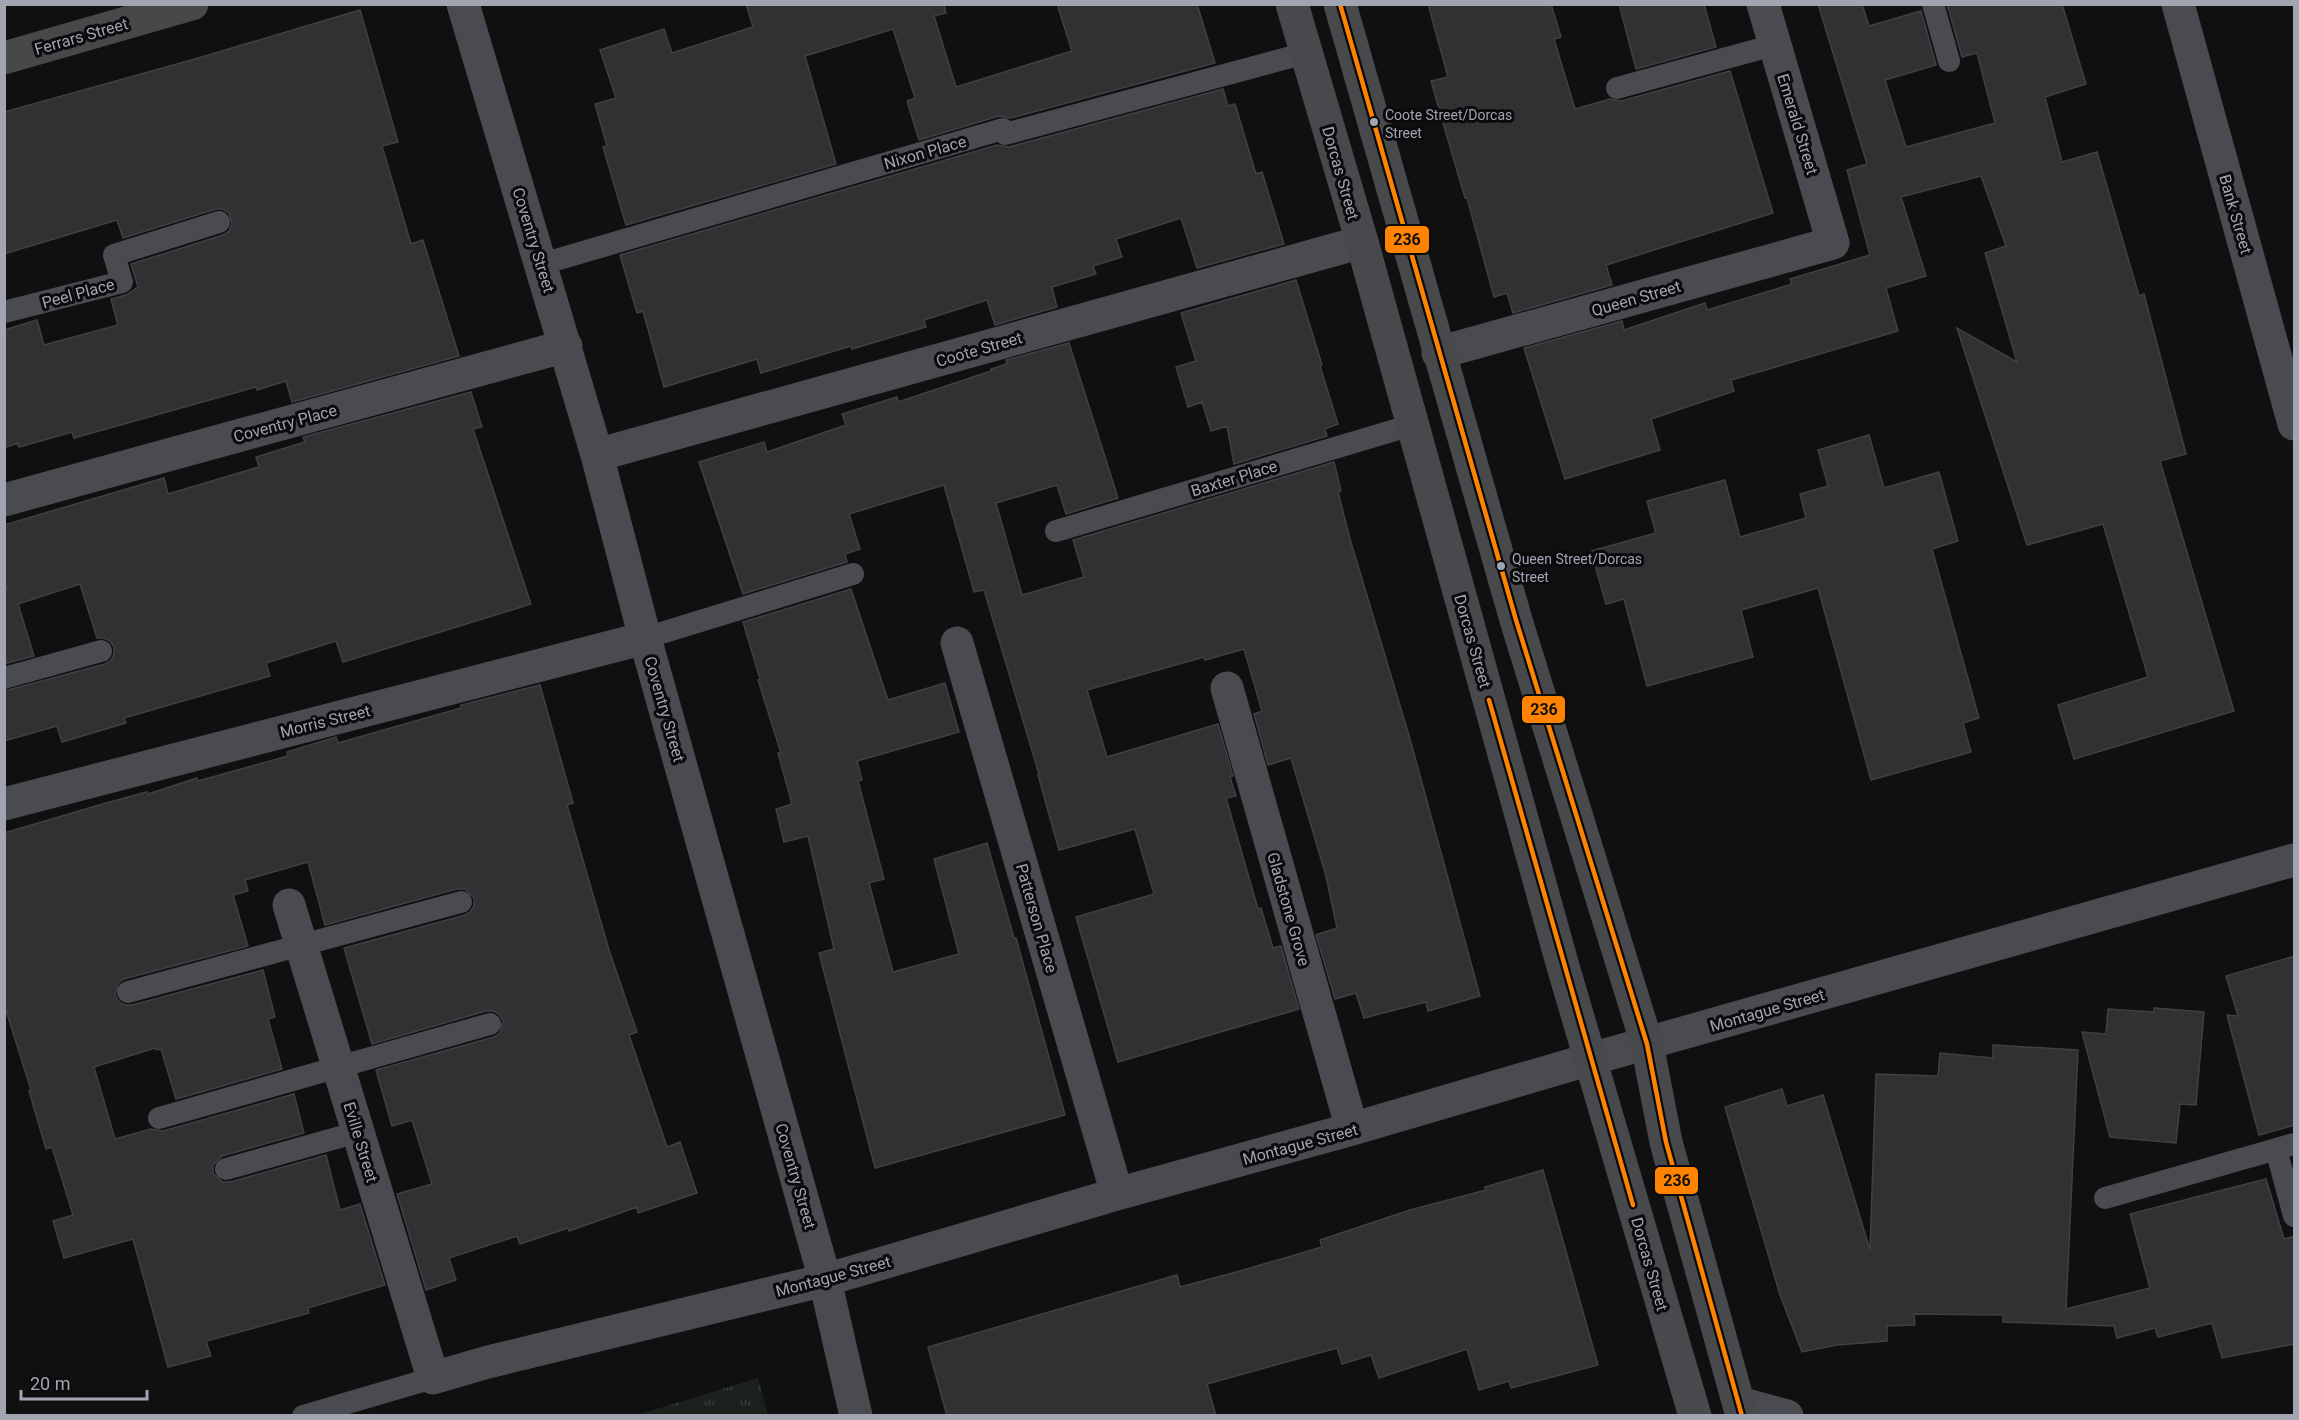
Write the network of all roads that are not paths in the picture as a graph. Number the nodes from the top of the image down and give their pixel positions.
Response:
1 (192, 4) edge
2 (463, 4) edge
3 (1292, 4) edge
4 (1340, 4) edge
5 (1763, 4) edge
6 (1933, 4) edge
7 (2178, 4) edge
8 (1774, 45) junction
9 (1306, 53) junction
10 (4, 58) edge
11 (1949, 61) dead end
12 (1617, 88) dead end
13 (219, 222) dead end
14 (1362, 242) junction
15 (1833, 243) joint
16 (542, 264) junction
17 (4, 312) edge
18 (566, 346) junction
19 (1438, 354) junction
20 (2295, 424) edge
21 (1412, 425) junction
22 (597, 455) junction
23 (4, 500) edge
24 (1056, 531) dead end
25 (853, 574) dead end
26 (645, 638) junction
27 (957, 643) dead end
28 (101, 651) dead end
29 (4, 678) edge
30 (1227, 688) dead end
31 (4, 804) edge
32 (2295, 860) edge
33 (461, 902) dead end
34 (289, 905) dead end
35 (301, 944) junction
36 (128, 992) dead end
37 (490, 1024) dead end
38 (1647, 1044) junction
39 (1591, 1059) junction
40 (339, 1069) junction
41 (159, 1118) dead end
42 (1352, 1129) junction
43 (358, 1132) junction
44 (2285, 1146) edge
45 (226, 1169) dead end
46 (1117, 1194) junction
47 (2105, 1198) dead end
48 (2295, 1215) edge
49 (825, 1280) junction
50 (433, 1378) junction
51 (1740, 1409) edge
52 (1688, 1412) edge
53 (303, 1416) edge
54 (856, 1416) edge
55 (1787, 1416) edge

1 - 10 main road, Ferrars Street
2 - 16 street, Coventry Street
3 - 9 street, Dorcas Street
4 - 19 street
5 - 8 street, Emerald Street
6 - 11 lane
7 - 20 street, Bank Street
8 - 12 lane
8 - 15 street, Emerald Street
9 - 14 street, Dorcas Street
9 - 16 lane, Nixon Place
13 - 17 lane, Peel Place
14 - 21 street, Dorcas Street
14 - 22 street, Coote Street
15 - 19 street, Queen Street
16 - 18 street, Coventry Street
18 - 22 street, Coventry Street
18 - 23 street, Coventry Place
19 - 38 street
21 - 24 lane, Baxter Place
21 - 39 street, Dorcas Street
22 - 26 street, Coventry Street
25 - 26 lane
26 - 31 street, Morris Street
26 - 49 street, Coventry Street
27 - 46 street, Patterson Place
28 - 29 lane
30 - 42 street, Gladstone Grove
32 - 38 street, Montague Street
33 - 35 lane
34 - 35 street, Eville Street
35 - 36 lane
35 - 40 street, Eville Street
37 - 40 lane
38 - 39 street, Montague Street
38 - 51 street
39 - 42 street, Montague Street
39 - 52 street, Dorcas Street
40 - 41 lane
40 - 43 street, Eville Street
42 - 46 street, Montague Street
43 - 45 lane
43 - 50 street, Eville Street
44 - 47 lane
44 - 48 lane
46 - 49 street, Montague Street
49 - 50 street, Montague Street
49 - 54 street, Coventry Street
50 - 53 lane, Montague Street
51 - 55 street

